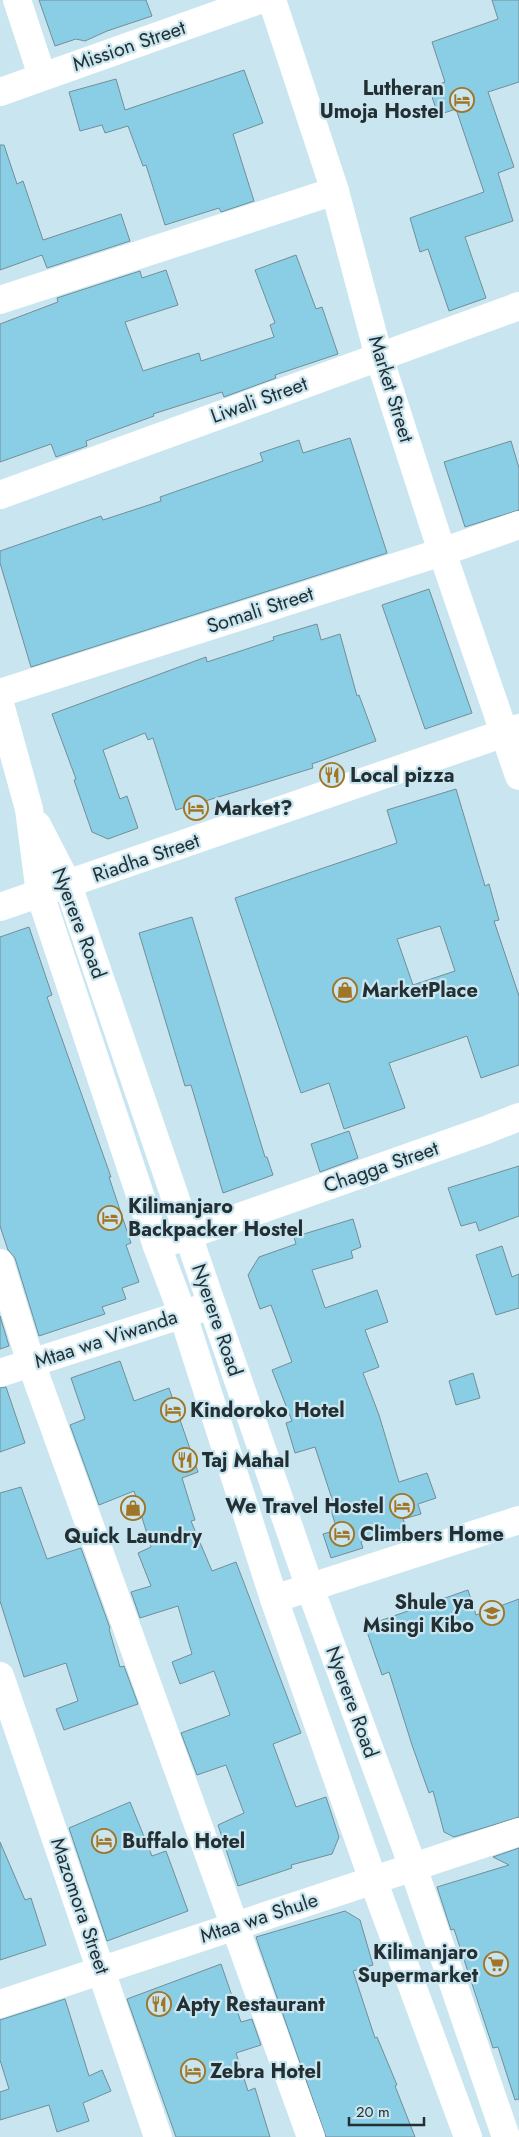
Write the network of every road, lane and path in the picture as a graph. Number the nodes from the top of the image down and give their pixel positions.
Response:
1 (16, 0) edge
2 (259, 0) edge
3 (272, 0) edge
4 (42, 76) junction
5 (0, 92) edge
6 (335, 191) junction
7 (0, 300) edge
8 (519, 306) edge
9 (379, 356) junction
10 (0, 495) edge
11 (519, 525) edge
12 (442, 552) junction
13 (0, 693) edge
14 (0, 704) edge
15 (511, 731) edge
16 (519, 776) edge
17 (28, 809) junction
18 (68, 885) junction
19 (40, 894) junction
20 (0, 908) edge
21 (519, 1117) edge
22 (188, 1235) junction
23 (157, 1246) junction
24 (0, 1263) edge
25 (212, 1305) junction
26 (183, 1315) junction
27 (31, 1363) junction
28 (0, 1373) edge
29 (519, 1520) edge
30 (310, 1588) junction
31 (274, 1600) junction
32 (0, 1676) edge
33 (519, 1832) edge
34 (413, 1867) junction
35 (374, 1880) junction
36 (233, 1926) junction
37 (102, 1970) junction
38 (0, 2004) edge
39 (158, 2137) edge
40 (311, 2137) edge
41 (468, 2137) edge
42 (506, 2137) edge

1 - 4 street
2 - 4 street, Mission Street
3 - 6 street, Market Street
4 - 5 street, Mission Street
6 - 7 street
6 - 9 street, Market Street
8 - 9 street, Liwali Street
9 - 10 street, Liwali Street
9 - 12 street, Market Street
11 - 12 street, Somali Street
12 - 13 street, Somali Street
12 - 15 street, Market Street
14 - 17 street
15 - 16 street, Market Street
15 - 18 street, Riadha Street
17 - 18 street, Nyerere Road
17 - 19 street, Nyerere Road
18 - 19 street, Riadha Street
18 - 22 street, Nyerere Road
19 - 20 street, Riadha Street
19 - 23 street, Nyerere Road
21 - 22 street, Chagga Street
22 - 23 street, Chagga Street
22 - 25 street, Nyerere Road
23 - 26 street, Nyerere Road
24 - 27 street
25 - 26 street, Mtaa wa Viwanda
25 - 30 street, Nyerere Road
26 - 27 street, Mtaa wa Viwanda
26 - 31 street, Nyerere Road
27 - 28 street, Mtaa wa Viwanda
27 - 36 street
29 - 30 street
30 - 31 street
30 - 34 street, Nyerere Road
31 - 35 street, Nyerere Road
32 - 37 street, Mazomora Street
33 - 34 street, Mtaa wa Shule
34 - 35 street, Mtaa wa Shule
34 - 42 street, Nyerere Road
35 - 36 street, Mtaa wa Shule
35 - 41 street, Nyerere Road
36 - 37 street, Mtaa wa Shule
36 - 40 street
37 - 38 street, Mtaa wa Shule
37 - 39 street, Mazomora Street

